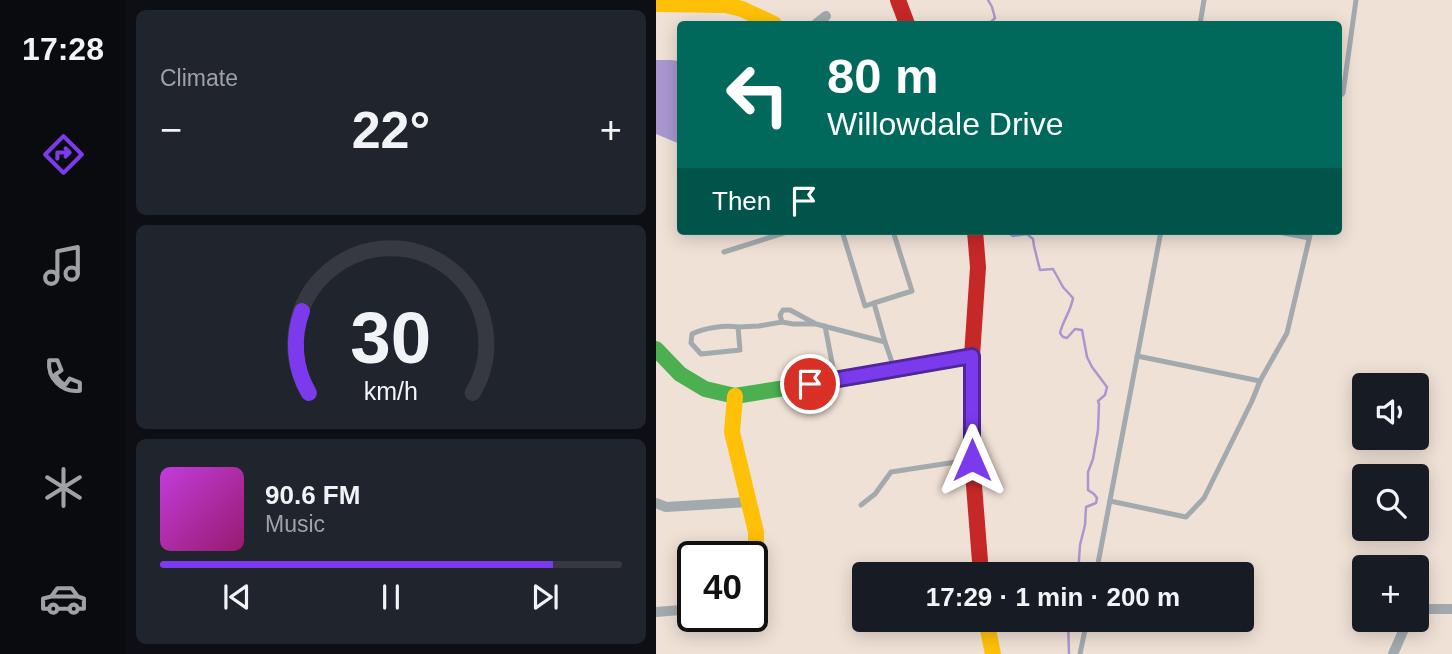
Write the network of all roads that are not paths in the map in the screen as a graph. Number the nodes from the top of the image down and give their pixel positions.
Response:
1 (898, 0) edge
2 (1204, 0) edge
3 (1356, 0) edge
4 (656, 4) edge
5 (826, 16) dead end
6 (768, 21) edge
7 (820, 21) edge
8 (906, 21) edge
9 (1200, 21) edge
10 (1342, 83) edge
11 (777, 235) edge
12 (843, 235) edge
13 (894, 235) edge
14 (975, 235) edge
15 (1160, 235) edge
16 (1310, 235) edge
17 (724, 252) dead end
18 (874, 303) junction
19 (782, 322) junction
20 (816, 324) junction
21 (825, 326) junction
22 (738, 327) junction
23 (885, 342) junction
24 (656, 349) edge
25 (972, 356) junction
26 (1137, 356) junction
27 (895, 370) junction
28 (835, 380) junction
29 (1260, 380) junction
30 (735, 396) junction
31 (972, 460) junction
32 (1110, 501) junction
33 (748, 502) junction
34 (656, 503) edge
35 (861, 505) dead end
36 (756, 541) edge
37 (980, 562) edge
38 (1098, 562) edge
39 (1429, 609) edge
40 (1452, 609) edge
41 (677, 610) edge
42 (656, 612) edge
43 (988, 632) edge
44 (1085, 632) edge
45 (1403, 632) edge
46 (993, 654) edge
47 (1080, 654) edge
48 (1393, 654) edge

1 - 8 street
2 - 9 lane
3 - 10 lane
4 - 6 street
5 - 7 street
11 - 17 lane
12 - 18 lane
13 - 18 lane
14 - 25 street
15 - 26 lane
16 - 29 lane
18 - 23 lane
19 - 20 lane
19 - 20 lane
19 - 22 lane
20 - 21 lane
21 - 23 lane
21 - 28 lane
22 - 22 lane
23 - 27 lane
24 - 30 street
25 - 27 street
25 - 31 street
26 - 29 lane
26 - 32 lane
27 - 28 street
28 - 30 street
29 - 32 lane
30 - 33 street
31 - 35 lane
31 - 37 street
32 - 38 lane
33 - 34 street
33 - 36 street
39 - 40 street
41 - 42 street
43 - 46 street
44 - 47 lane
45 - 48 street

